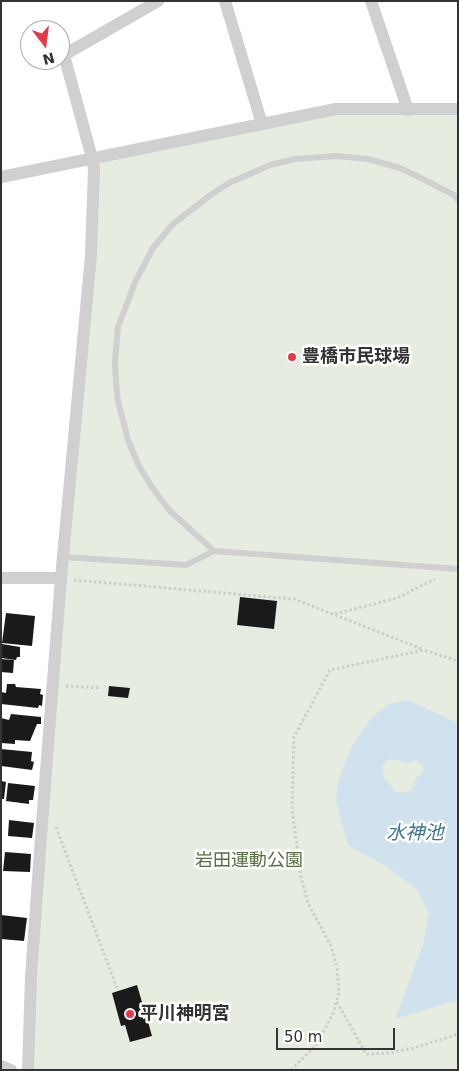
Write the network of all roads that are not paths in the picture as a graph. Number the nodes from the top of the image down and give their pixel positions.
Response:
1 (158, 1) edge
2 (225, 1) edge
3 (372, 1) edge
4 (458, 109) edge
5 (408, 110) junction
6 (262, 124) junction
7 (92, 158) junction
8 (1, 177) edge
9 (458, 200) edge
10 (214, 551) junction
11 (63, 557) junction
12 (458, 569) edge
13 (1, 578) edge
14 (61, 578) junction
15 (1, 1066) edge
16 (11, 1070) edge
17 (28, 1070) edge

1 - 7 street
2 - 6 street
3 - 5 street
4 - 5 street
5 - 6 street
6 - 7 street
7 - 8 street
7 - 11 street
9 - 10 lane
10 - 11 lane
10 - 12 lane
11 - 14 street
13 - 14 street
14 - 17 street
15 - 16 street

